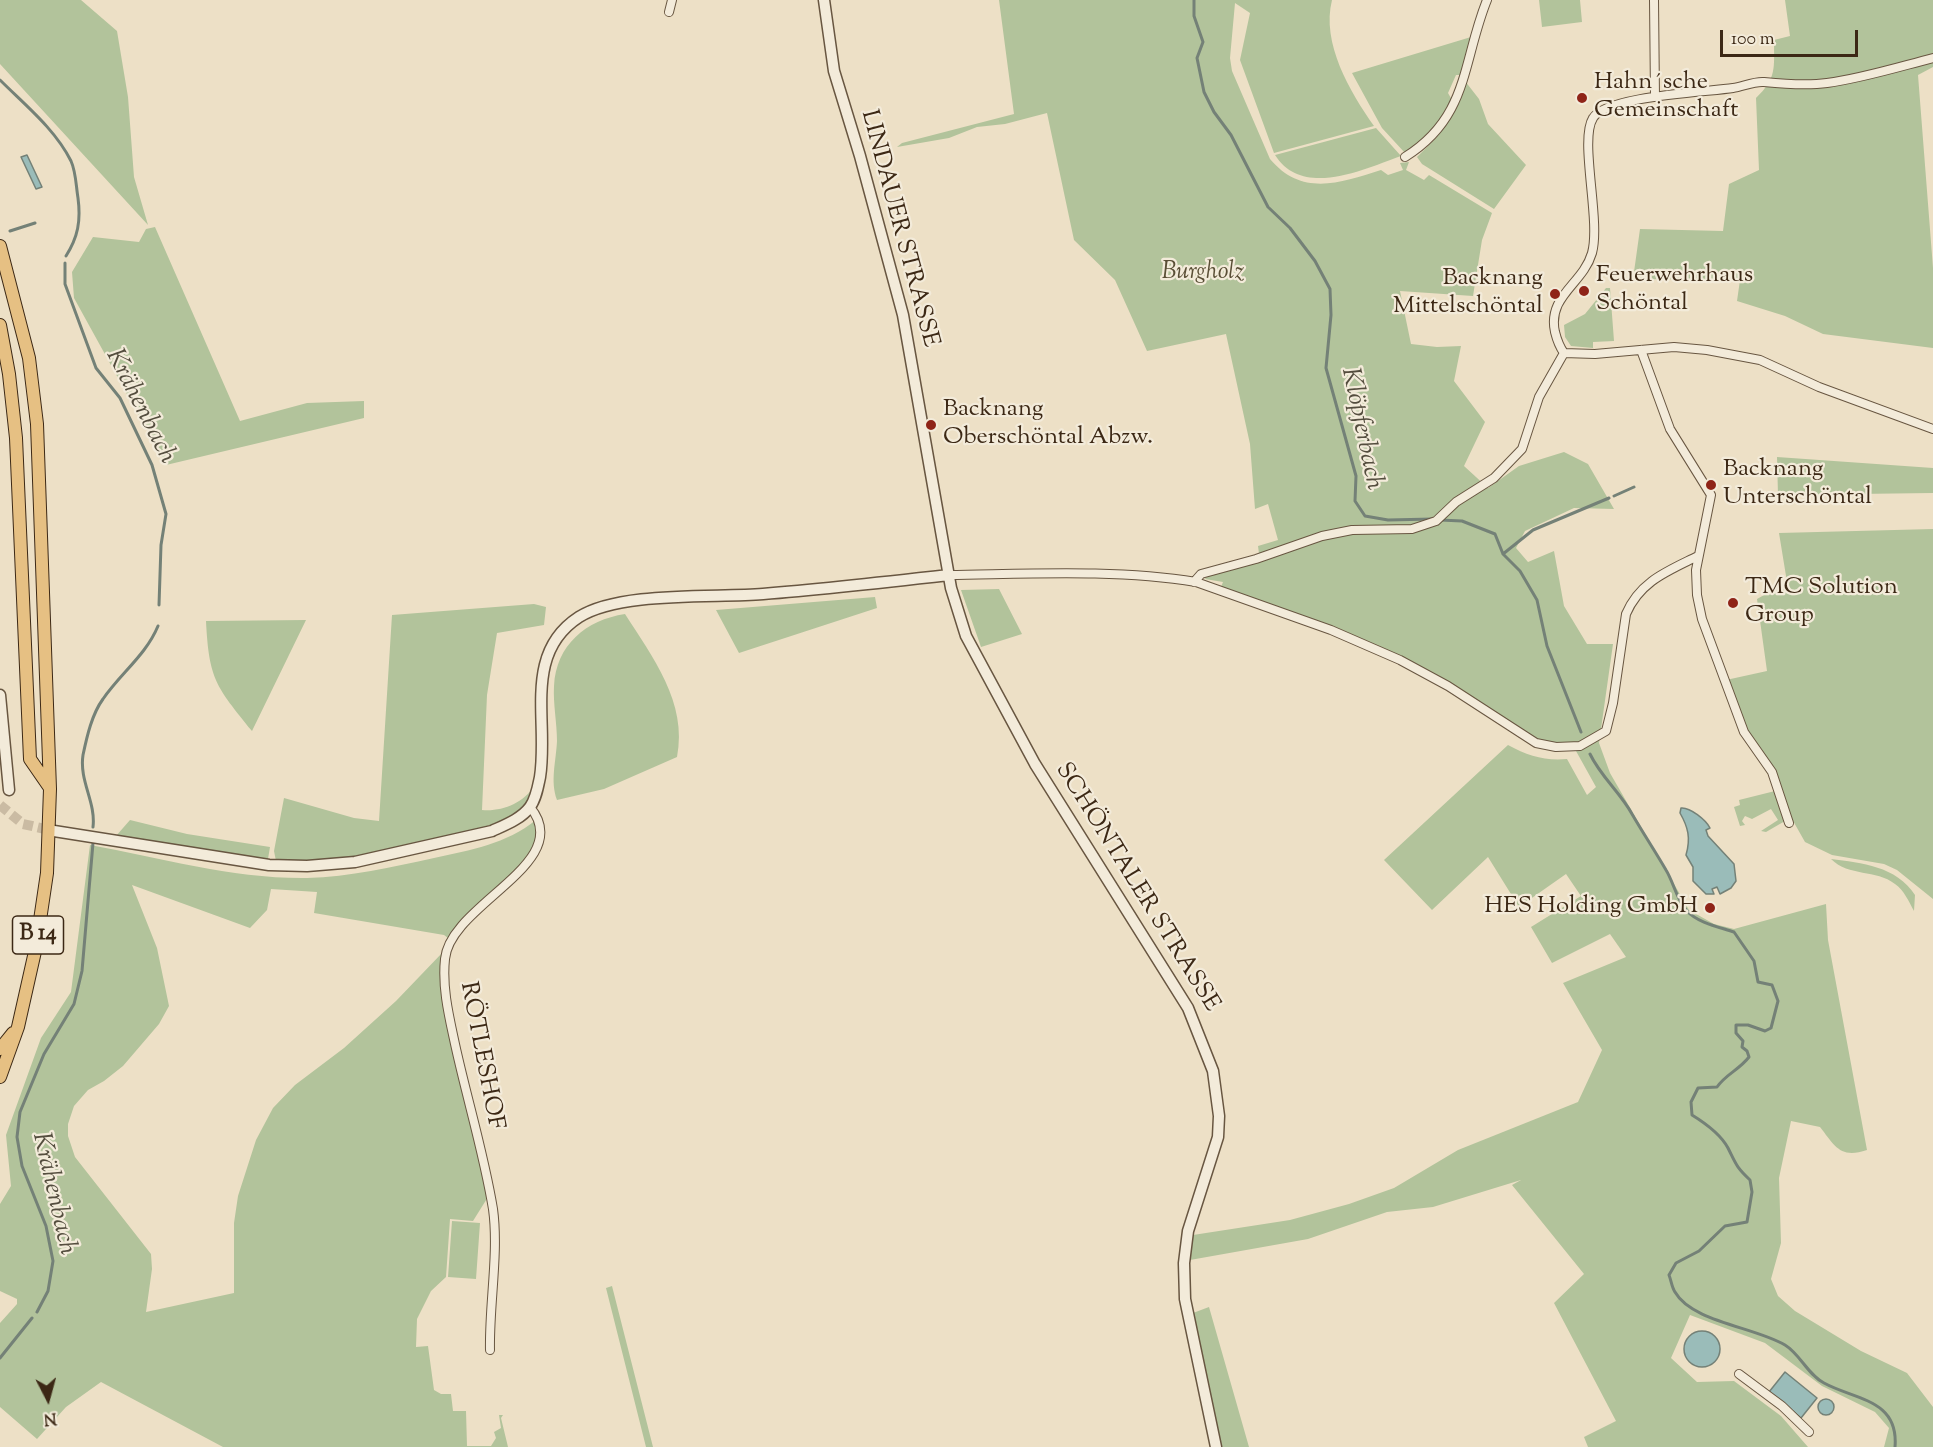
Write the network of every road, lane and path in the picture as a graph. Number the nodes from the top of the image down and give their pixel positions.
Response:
1 (672, 0) edge
2 (824, 0) edge
3 (1487, 0) edge
4 (1654, 0) edge
5 (669, 12) dead end
6 (1933, 58) edge
7 (1655, 97) junction
8 (1405, 157) dead end
9 (0, 246) edge
10 (0, 325) edge
11 (1641, 350) junction
12 (1564, 353) junction
13 (1933, 429) edge
14 (1698, 556) junction
15 (949, 576) junction
16 (1194, 582) junction
17 (0, 694) edge
18 (50, 789) junction
19 (9, 790) dead end
20 (530, 807) junction
21 (1789, 823) dead end
22 (54, 831) tunnel mouth
23 (18, 1028) junction
24 (0, 1048) edge
25 (0, 1077) edge
26 (490, 1350) dead end
27 (1739, 1374) dead end
28 (1809, 1432) dead end
29 (1216, 1447) edge

1 - 5 street
2 - 15 street, LINDAUER STRASSE
3 - 8 street
4 - 7 street
6 - 7 street
7 - 12 street
9 - 18 main road
10 - 18 main road
11 - 12 street
11 - 13 street
11 - 14 street
12 - 16 street
14 - 16 street
14 - 21 street
15 - 16 street
15 - 20 street
15 - 29 street, SCHÖNTALER STRASSE
17 - 19 street
18 - 23 main road, B 14
20 - 22 street
20 - 26 street, RÖTLESHOF
23 - 24 main road, B 14
23 - 25 main road, B 14
27 - 28 street

